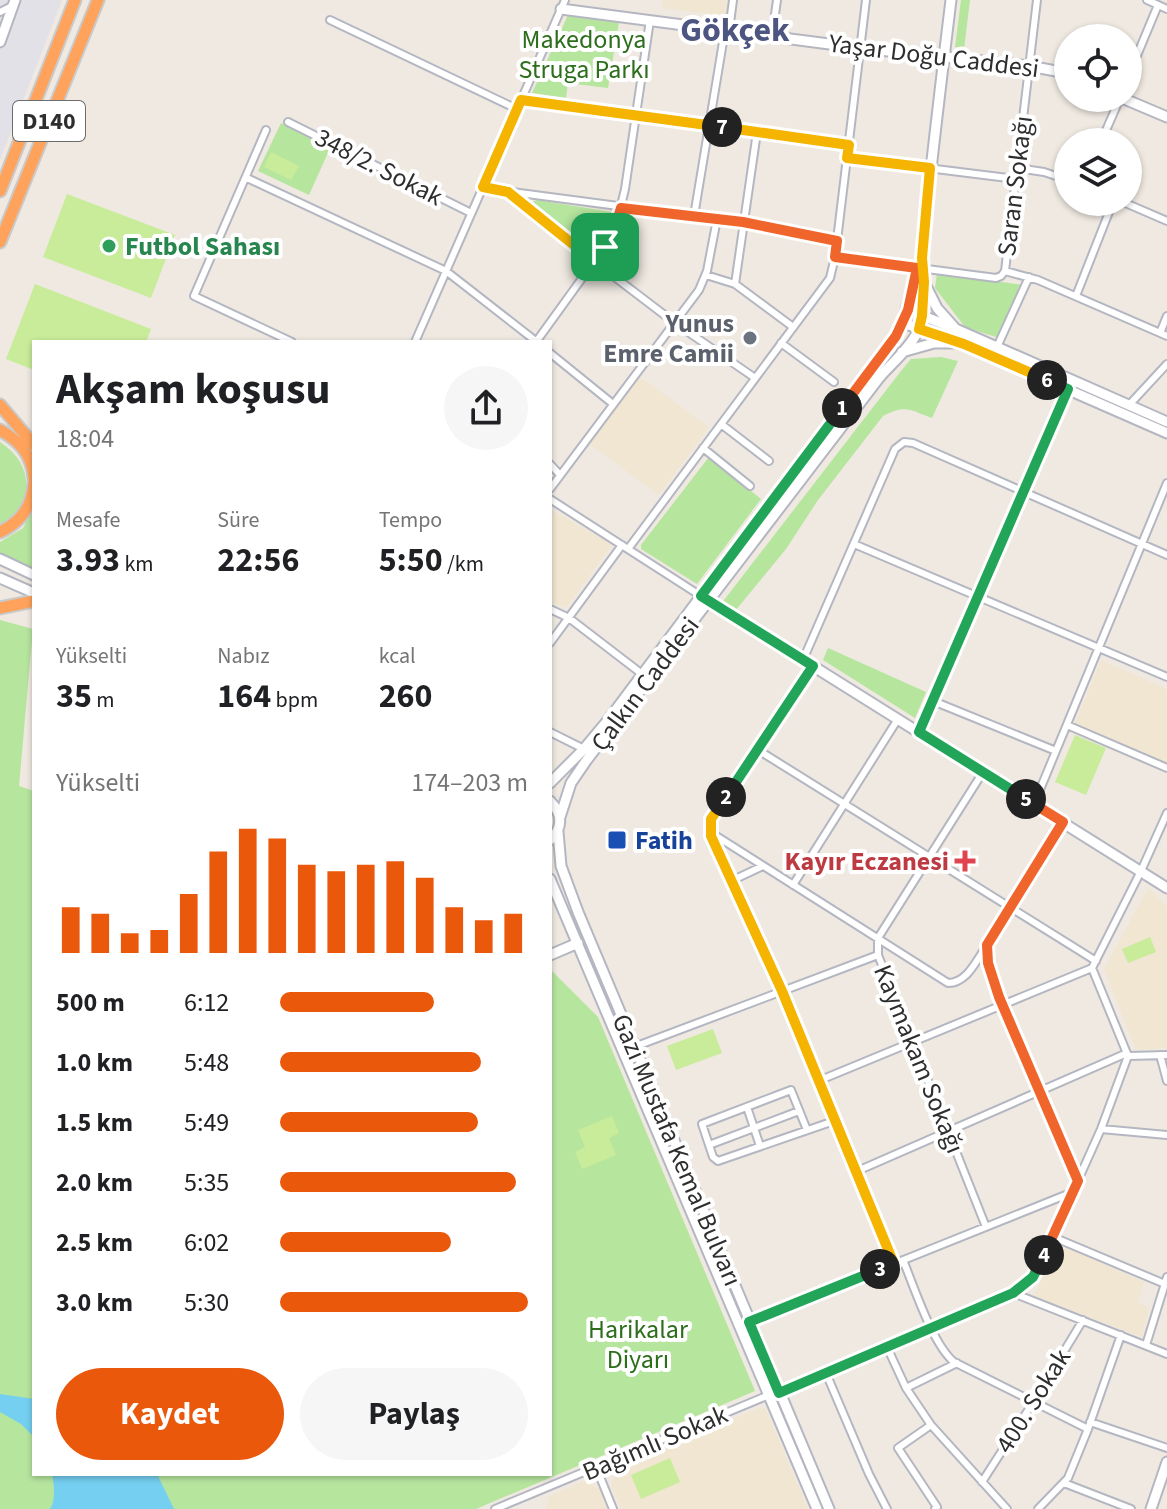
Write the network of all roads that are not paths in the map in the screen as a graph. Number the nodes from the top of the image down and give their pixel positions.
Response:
1 (75, 0) edge
2 (98, 0) edge
3 (733, 0) edge
4 (777, 0) edge
5 (866, 0) edge
6 (951, 0) edge
7 (1037, 0) edge
8 (1147, 0) edge
9 (14, 3) edge
10 (563, 4) edge
11 (1158, 5) junction
12 (1167, 9) edge
13 (0, 12) edge
14 (330, 20) dead end
15 (650, 20) junction
16 (727, 30) junction
17 (772, 36) junction
18 (0, 42) edge
19 (1142, 43) edge
20 (860, 48) junction
21 (944, 57) junction
22 (1029, 66) junction
23 (1054, 71) edge
24 (521, 100) junction
25 (1142, 107) edge
26 (517, 109) junction
27 (636, 115) junction
28 (1167, 117) edge
29 (288, 122) dead end
30 (709, 126) junction
31 (266, 130) dead end
32 (757, 132) junction
33 (849, 145) junction
34 (847, 158) junction
35 (930, 168) junction
36 (1017, 168) junction
37 (1054, 175) edge
38 (247, 178) junction
39 (1016, 179) junction
40 (483, 187) junction
41 (0, 191) edge
42 (508, 192) junction
43 (621, 208) junction
44 (1142, 210) edge
45 (471, 213) junction
46 (694, 216) junction
47 (1107, 216) edge
48 (717, 219) junction
49 (1167, 221) edge
50 (743, 222) junction
51 (837, 241) junction
52 (0, 242) edge
53 (835, 257) junction
54 (595, 262) junction
55 (921, 265) junction
56 (446, 271) junction
57 (1003, 273) junction
58 (706, 275) junction
59 (1029, 277) junction
60 (924, 282) junction
61 (735, 284) junction
62 (1076, 296) junction
63 (908, 310) junction
64 (922, 316) junction
65 (1167, 316) edge
66 (675, 323) junction
67 (903, 323) junction
68 (793, 327) junction
69 (919, 329) junction
70 (956, 329) junction
71 (1164, 334) edge
72 (288, 340) edge
73 (416, 340) edge
74 (533, 340) edge
75 (537, 340) edge
76 (781, 343) junction
77 (964, 344) junction
78 (997, 347) junction
79 (902, 352) junction
80 (552, 355) edge
81 (1167, 364) edge
82 (755, 378) junction
83 (834, 382) dead end
84 (1068, 389) junction
85 (613, 404) junction
86 (0, 405) edge
87 (1129, 405) junction
88 (1167, 422) edge
89 (721, 424) junction
90 (0, 430) edge
91 (1167, 433) edge
92 (32, 443) edge
93 (703, 448) junction
94 (769, 461) dead end
95 (32, 465) edge
96 (552, 466) edge
97 (560, 475) junction
98 (1167, 483) edge
99 (552, 486) edge
100 (750, 486) dead end
101 (1023, 491) junction
102 (32, 499) edge
103 (552, 500) edge
104 (0, 532) edge
105 (854, 544) junction
106 (1142, 544) junction
107 (625, 547) junction
108 (1167, 555) edge
109 (0, 559) edge
110 (32, 574) edge
111 (0, 578) edge
112 (32, 592) edge
113 (978, 597) junction
114 (705, 598) junction
115 (32, 601) edge
116 (0, 608) edge
117 (552, 610) edge
118 (569, 618) junction
119 (552, 640) edge
120 (1100, 649) junction
121 (803, 660) junction
122 (813, 666) junction
123 (642, 674) junction
124 (1167, 677) edge
125 (933, 701) junction
126 (898, 719) junction
127 (1067, 725) junction
128 (919, 732) junction
129 (552, 733) edge
130 (584, 749) junction
131 (758, 750) junction
132 (1056, 751) junction
133 (1167, 768) edge
134 (983, 772) junction
135 (552, 781) edge
136 (552, 804) edge
137 (844, 804) junction
138 (1034, 804) junction
139 (1167, 813) edge
140 (560, 817) junction
141 (1063, 822) junction
142 (558, 832) junction
143 (710, 832) junction
144 (552, 838) edge
145 (929, 857) junction
146 (763, 866) junction
147 (1141, 871) junction
148 (731, 881) junction
149 (552, 884) edge
150 (793, 885) junction
151 (1167, 888) edge
152 (1010, 908) junction
153 (878, 938) junction
154 (578, 943) junction
155 (987, 945) junction
156 (552, 954) edge
157 (878, 955) junction
158 (1094, 964) junction
159 (782, 991) junction
160 (1002, 1005) junction
161 (912, 1042) junction
162 (634, 1047) junction
163 (1128, 1054) junction
164 (1164, 1055) edge
165 (818, 1081) junction
166 (1167, 1081) edge
167 (1039, 1091) junction
168 (747, 1107) junction
169 (799, 1111) junction
170 (834, 1121) junction
171 (754, 1128) junction
172 (1101, 1129) junction
173 (807, 1130) junction
174 (948, 1131) junction
175 (1167, 1135) edge
176 (709, 1145) junction
177 (760, 1146) junction
178 (855, 1172) junction
179 (1078, 1181) junction
180 (1073, 1192) junction
181 (986, 1227) junction
182 (1053, 1237) junction
183 (903, 1260) junction
184 (894, 1264) junction
185 (1166, 1285) edge
186 (1013, 1293) junction
187 (1083, 1320) junction
188 (749, 1322) junction
189 (931, 1328) junction
190 (1121, 1335) junction
191 (1146, 1345) junction
192 (887, 1347) junction
193 (1167, 1354) edge
194 (957, 1363) junction
195 (826, 1373) junction
196 (906, 1388) junction
197 (774, 1394) junction
198 (1034, 1401) junction
199 (931, 1425) junction
200 (1089, 1426) junction
201 (1167, 1448) edge
202 (1167, 1462) edge
203 (596, 1467) junction
204 (982, 1482) junction
205 (1064, 1483) junction
206 (495, 1509) edge
207 (613, 1509) edge
208 (817, 1509) edge
209 (829, 1509) edge
210 (887, 1509) edge
211 (935, 1509) edge
212 (1007, 1509) edge
213 (1038, 1509) edge
214 (1131, 1509) edge
215 (1151, 1509) edge

1 - 41 highway, D140
2 - 52 highway, D140
3 - 16 street
4 - 17 street
5 - 20 street
6 - 21 main road, Çalkın Caddesi
7 - 22 street, Saran Sokağı
8 - 11 street
9 - 13 street
9 - 18 main road
10 - 15 main road, Yaşar Doğu Caddesi
10 - 24 street
11 - 12 street
11 - 19 street
14 - 26 street
15 - 16 main road, Yaşar Doğu Caddesi
15 - 27 street
16 - 17 main road, Yaşar Doğu Caddesi
16 - 30 street
17 - 20 main road, Yaşar Doğu Caddesi
20 - 21 main road, Yaşar Doğu Caddesi
20 - 33 street
21 - 22 main road, Yaşar Doğu Caddesi
21 - 35 main road, Çalkın Caddesi
22 - 23 main road, Yaşar Doğu Caddesi
22 - 36 street, Saran Sokağı
24 - 26 street
24 - 27 street
25 - 28 main road
26 - 40 street
27 - 30 street
27 - 43 street
29 - 45 street, 348/2. Sokak
30 - 32 street
30 - 46 street
31 - 38 street
32 - 33 street
32 - 50 street
33 - 34 street
34 - 35 street
34 - 51 street
35 - 39 street
35 - 55 main road, Çalkın Caddesi
36 - 37 street
36 - 39 street, Saran Sokağı
38 - 56 street
38 - 72 street
39 - 57 street, Saran Sokağı
40 - 42 street
40 - 45 street
42 - 43 street
42 - 54 street
43 - 46 street
43 - 54 street
44 - 49 street
45 - 56 street
46 - 48 street
47 - 62 street
48 - 50 street
48 - 58 street
50 - 51 street
50 - 61 street
51 - 53 street
53 - 55 street
53 - 68 street
54 - 66 street
54 - 75 street
55 - 57 street
55 - 60 main road, Çalkın Caddesi
55 - 63 main road, Çalkın Caddesi
56 - 73 street
56 - 74 street
57 - 59 street
58 - 61 street
58 - 66 street
59 - 62 street
59 - 78 street, Saran Sokağı
60 - 64 main road, Çalkın Caddesi
60 - 70 main road
61 - 68 street
62 - 71 street
63 - 64 main road
63 - 67 main road, Çalkın Caddesi
64 - 69 main road, Çalkın Caddesi
64 - 70 main road
65 - 71 street
66 - 82 street
66 - 85 street
67 - 69 main road
67 - 114 main road, Çalkın Caddesi
68 - 76 street
69 - 77 main road
69 - 79 main road, Çalkın Caddesi
70 - 78 main road
76 - 82 street
76 - 83 street
77 - 79 main road
77 - 84 main road
78 - 87 main road
79 - 114 main road, Çalkın Caddesi
80 - 85 street
81 - 87 street
82 - 89 street
84 - 91 main road
84 - 101 street
85 - 97 street
86 - 92 highway
87 - 88 main road
89 - 93 street
89 - 94 street
90 - 95 highway
93 - 100 street
93 - 107 street
96 - 97 street
97 - 99 street
98 - 106 street
101 - 105 street
101 - 106 street
101 - 113 street
102 - 104 highway
103 - 107 street
105 - 113 street
105 - 121 street
106 - 108 street
106 - 120 street
107 - 114 street
107 - 118 street
109 - 110 main road
111 - 112 main road
113 - 120 street
113 - 125 street
114 - 121 main road
114 - 123 main road, Çalkın Caddesi
114 - 140 main road, Çalkın Caddesi
115 - 116 highway
117 - 118 street
118 - 119 street
118 - 123 street
120 - 124 street
120 - 127 street
121 - 122 main road
122 - 126 main road
122 - 131 street
123 - 130 main road, Çalkın Caddesi
125 - 128 street
125 - 132 street
126 - 128 main road
126 - 137 street
127 - 132 street
127 - 133 street
128 - 134 main road
129 - 130 street
130 - 135 main road, Çalkın Caddesi
131 - 137 street
131 - 143 street
132 - 138 street
134 - 138 main road
134 - 145 street, Kaymakam Sokağı
136 - 140 main road
137 - 145 street
137 - 150 street
138 - 141 main road
139 - 147 street
140 - 142 main road, Çalkın Caddesi
141 - 147 main road
141 - 152 street
142 - 144 main road
142 - 162 main road, Gazi Mustafa Kemal Bulvarı
143 - 146 street
143 - 148 street
145 - 152 street
145 - 153 street, Kaymakam Sokağı
146 - 148 street
146 - 150 street
147 - 151 main road
147 - 158 street
148 - 159 street
149 - 154 main road, Gazi Mustafa Kemal Bulvarı
150 - 153 street
152 - 155 street
152 - 158 street
153 - 155 street
153 - 157 street, Kaymakam Sokağı
154 - 156 main road
154 - 197 main road, Gazi Mustafa Kemal Bulvarı
155 - 160 street
157 - 159 street
157 - 161 street, Kaymakam Sokağı
158 - 160 street
158 - 163 street
159 - 162 street
159 - 165 street
160 - 161 street
160 - 167 street
161 - 165 street
161 - 174 street, Kaymakam Sokağı
162 - 188 main road, Gazi Mustafa Kemal Bulvarı
163 - 164 street
163 - 167 street
163 - 172 street
164 - 166 street
165 - 170 street
167 - 174 street
167 - 179 street
168 - 169 street
168 - 171 street
168 - 176 street
169 - 171 street
169 - 173 street
170 - 173 street
170 - 178 street
171 - 176 street
171 - 177 street
172 - 175 street
172 - 179 street
173 - 177 street
174 - 178 street
174 - 181 street, Kaymakam Sokağı
176 - 177 street
178 - 184 street
179 - 180 street
180 - 181 street
180 - 182 street
181 - 183 street
182 - 185 street
182 - 186 street
183 - 184 street
183 - 189 street
184 - 188 street
185 - 191 street
186 - 187 street
186 - 189 street, Bağımlı Sokak
187 - 190 street
187 - 198 street, 400. Sokak
188 - 197 main road, Gazi Mustafa Kemal Bulvarı
189 - 192 street, Bağımlı Sokak
189 - 194 street
190 - 191 street
190 - 200 street
191 - 193 street
192 - 195 street, Bağımlı Sokak
192 - 196 street
194 - 196 street
194 - 198 street
195 - 197 street, Bağımlı Sokak
195 - 210 street
196 - 199 street
197 - 203 street, Bağımlı Sokak
197 - 208 main road, Gazi Mustafa Kemal Bulvarı
197 - 209 main road, Gazi Mustafa Kemal Bulvarı
198 - 200 street
198 - 204 street, 400. Sokak
199 - 204 street
199 - 211 street
200 - 201 street
200 - 205 street
202 - 215 main road
203 - 206 street, Bağımlı Sokak
203 - 207 street
204 - 212 street
205 - 213 street
205 - 214 street

